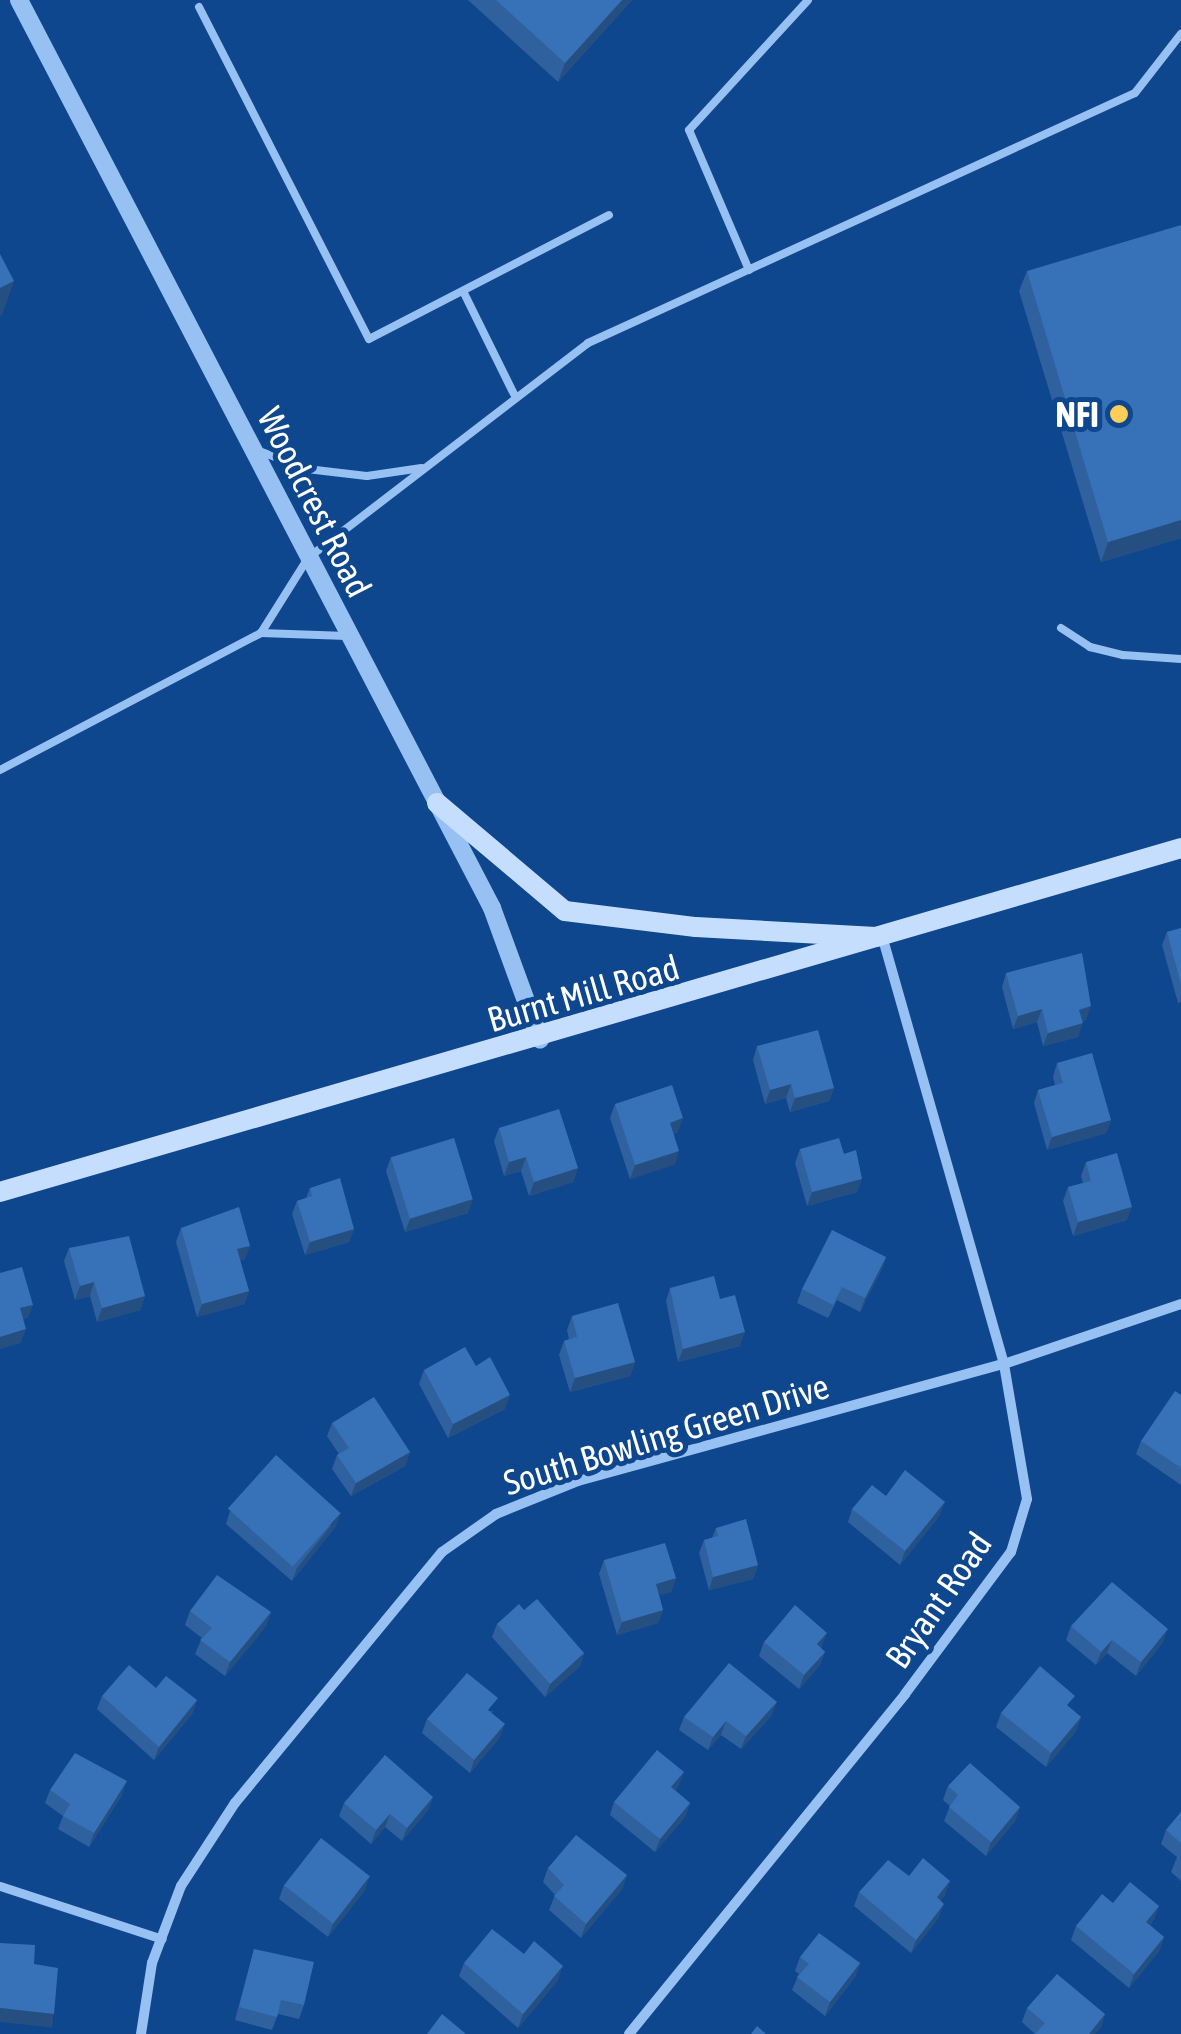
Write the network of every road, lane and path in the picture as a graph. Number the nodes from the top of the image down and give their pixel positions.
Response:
1 (19, 0) edge
2 (808, 0) edge
3 (200, 7) dead end
4 (1181, 34) edge
5 (610, 215) dead end
6 (749, 270) junction
7 (462, 291) junction
8 (514, 394) junction
9 (251, 448) junction
10 (426, 468) junction
11 (308, 558) junction
12 (1061, 628) dead end
13 (261, 633) junction
14 (349, 636) junction
15 (1181, 659) edge
16 (0, 770) edge
17 (437, 803) junction
18 (1181, 848) edge
19 (883, 939) junction
20 (540, 1039) junction
21 (0, 1192) edge
22 (1181, 1304) edge
23 (1004, 1364) junction
24 (0, 1886) edge
25 (162, 1938) junction
26 (141, 2034) edge
27 (628, 2034) edge

1 - 9 street, Woodcrest Road
2 - 6 lane
3 - 7 lane
4 - 6 lane
5 - 7 lane
6 - 8 lane
7 - 8 lane
8 - 10 lane
9 - 10 lane
9 - 11 street, Woodcrest Road
10 - 11 lane
11 - 13 lane
11 - 14 street, Woodcrest Road
12 - 15 lane
13 - 14 lane
13 - 16 lane
14 - 17 street, Woodcrest Road
17 - 19 main road
17 - 20 street, Woodcrest Road
18 - 19 main road, Burnt Mill Road
19 - 20 main road, Burnt Mill Road
19 - 23 street, Bryant Road
20 - 21 main road, Burnt Mill Road
22 - 23 street, South Bowling Green Drive
23 - 25 street, South Bowling Green Drive
23 - 27 street, Bryant Road
24 - 25 street
25 - 26 street, South Bowling Green Drive

